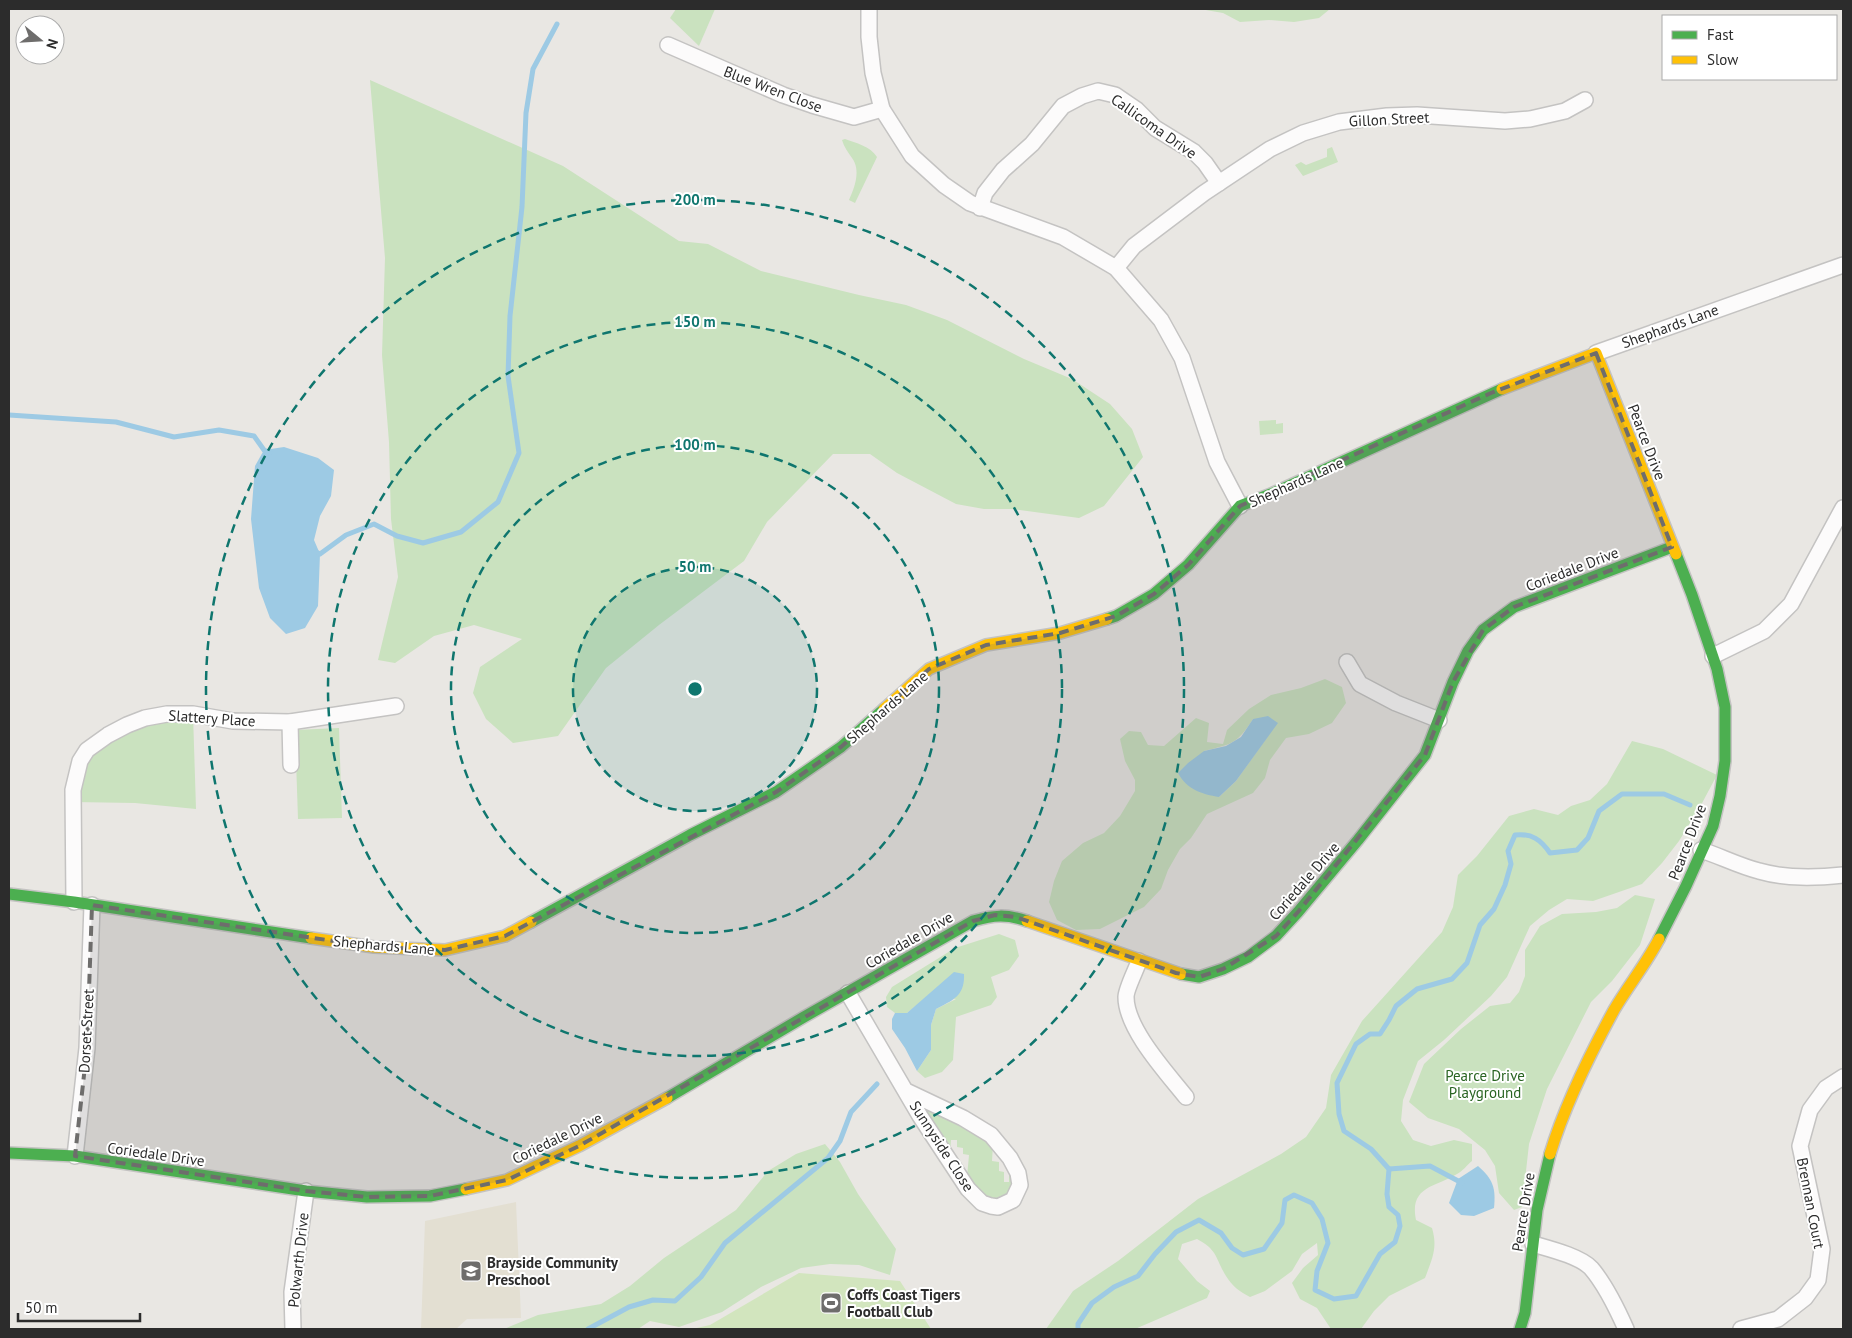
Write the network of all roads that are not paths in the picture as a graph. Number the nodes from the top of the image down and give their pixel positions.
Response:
1 (869, 9) edge
2 (668, 44) dead end
3 (1585, 100) dead end
4 (882, 109) junction
5 (1219, 183) junction
6 (980, 208) junction
7 (1843, 265) edge
8 (1116, 268) junction
9 (1596, 353) junction
10 (1240, 506) junction
11 (1843, 508) edge
12 (1672, 547) junction
13 (1713, 656) junction
14 (1347, 662) dead end
15 (396, 706) dead end
16 (1439, 720) junction
17 (290, 722) junction
18 (291, 765) dead end
19 (1701, 850) junction
20 (1843, 874) edge
21 (9, 894) edge
22 (74, 902) junction
23 (92, 905) junction
24 (1139, 961) junction
25 (848, 992) junction
26 (1843, 1077) edge
27 (906, 1091) junction
28 (1186, 1097) dead end
29 (9, 1152) edge
30 (75, 1156) junction
31 (306, 1191) junction
32 (1533, 1244) junction
33 (293, 1329) edge
34 (1520, 1329) edge
35 (1626, 1329) edge
36 (1741, 1329) edge

1 - 4 street
2 - 4 street, Blue Wren Close
3 - 5 street, Gillon Street
4 - 6 street
5 - 6 street, Callicoma Drive
5 - 8 street, Gillon Street
6 - 8 street
7 - 9 street, Shephards Lane
8 - 10 street
9 - 10 street, Shephards Lane
9 - 12 street, Pearce Drive
10 - 23 street, Shephards Lane
11 - 13 street
12 - 13 street, Pearce Drive
12 - 16 street, Coriedale Drive
13 - 19 street, Pearce Drive
14 - 16 street
15 - 17 street, Slattery Place
16 - 24 street, Coriedale Drive
17 - 18 street
17 - 22 street, Slattery Place
19 - 20 street
19 - 32 street, Pearce Drive
21 - 22 street, Shephards Lane
22 - 23 street, Shephards Lane
23 - 30 street, Dorset Street
24 - 25 street, Coriedale Drive
24 - 28 street
25 - 27 street, Sunnyside Close
25 - 31 street, Coriedale Drive
26 - 36 street, Brennan Court
27 - 27 street, Sunnyside Close
29 - 30 street, Coriedale Drive
30 - 31 street, Coriedale Drive
31 - 33 street, Polwarth Drive
32 - 34 street, Pearce Drive
32 - 35 street

